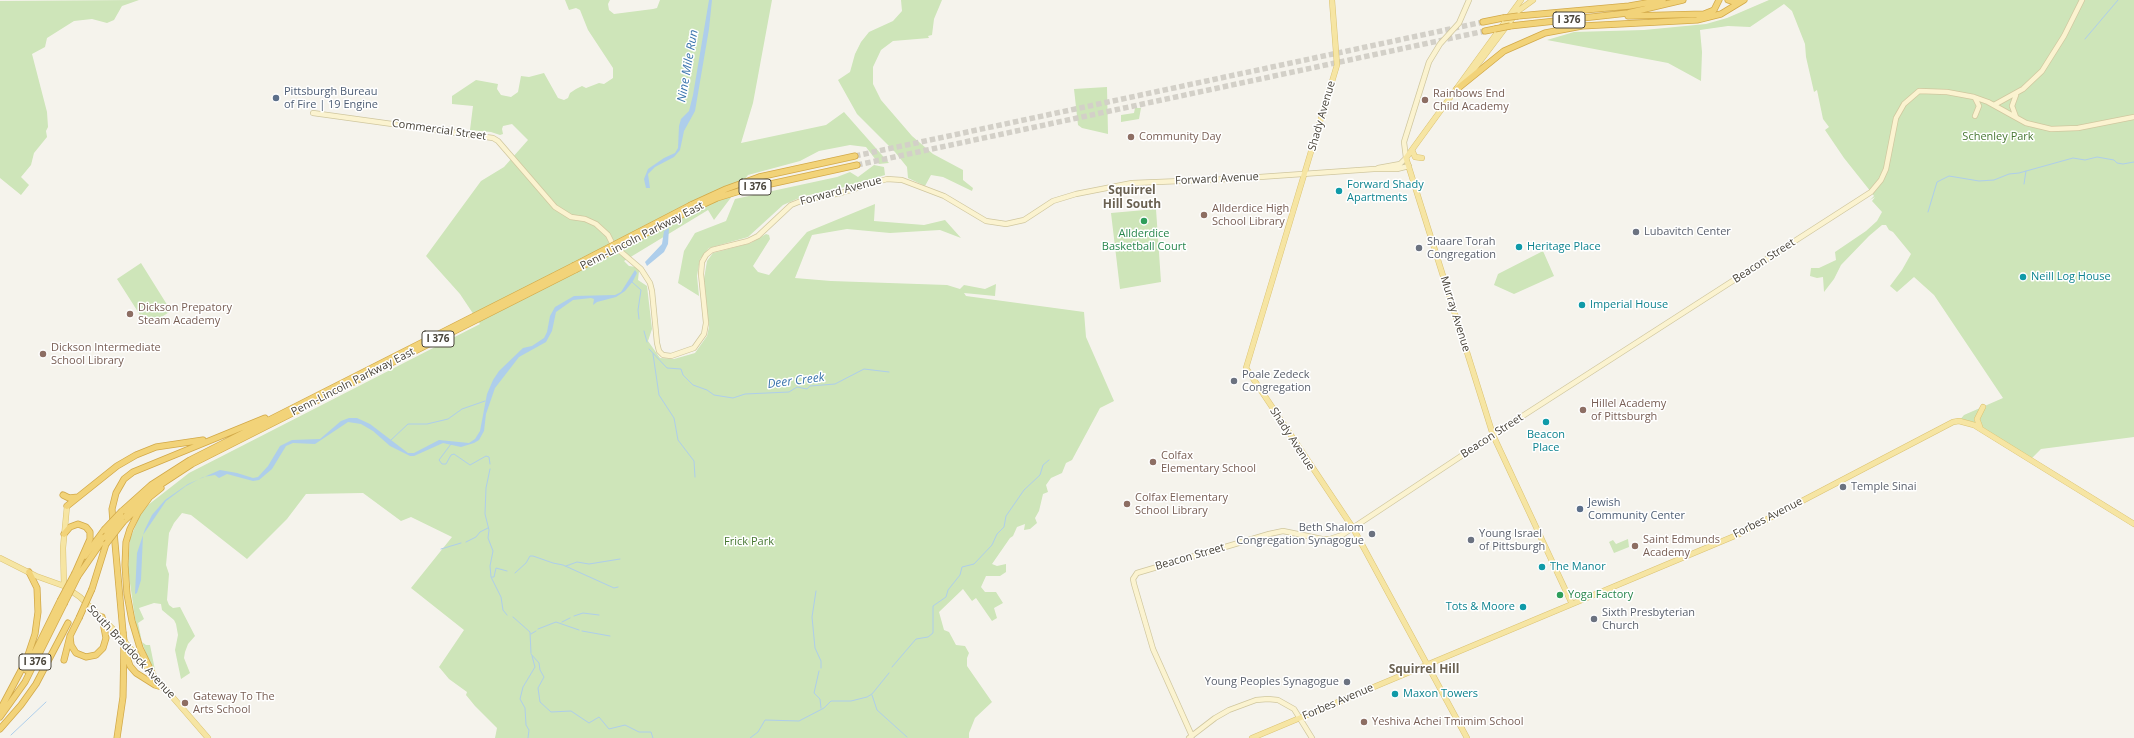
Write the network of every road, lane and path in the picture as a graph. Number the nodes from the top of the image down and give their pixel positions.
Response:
1 (1332, 0) edge
2 (1469, 0) edge
3 (1522, 0) edge
4 (1533, 0) edge
5 (1663, 0) edge
6 (1683, 0) edge
7 (1719, 0) edge
8 (1728, 0) edge
9 (1743, 0) edge
10 (2082, 0) edge
11 (1604, 17) junction
12 (1483, 22) tunnel mouth
13 (1485, 32) tunnel mouth
14 (1457, 89) junction
15 (2017, 93) junction
16 (1974, 97) junction
17 (1994, 105) junction
18 (313, 112) dead end
19 (1975, 116) dead end
20 (2134, 117) edge
21 (2018, 118) junction
22 (1412, 150) junction
23 (855, 156) tunnel mouth
24 (1406, 158) junction
25 (1422, 158) dead end
26 (857, 165) tunnel mouth
27 (1404, 166) junction
28 (1305, 173) junction
29 (692, 208) junction
30 (574, 268) junction
31 (659, 351) joint
32 (301, 404) junction
33 (1983, 407) dead end
34 (1982, 430) junction
35 (1493, 435) junction
36 (217, 437) junction
37 (210, 454) junction
38 (63, 495) dead end
39 (78, 496) junction
40 (149, 498) junction
41 (67, 506) joint
42 (122, 517) junction
43 (2134, 524) edge
44 (1353, 528) junction
45 (64, 534) junction
46 (0, 558) edge
47 (63, 569) junction
48 (29, 572) junction
49 (76, 575) junction
50 (51, 581) junction
51 (64, 586) junction
52 (62, 602) junction
53 (1572, 604) junction
54 (102, 617) junction
55 (68, 623) dead end
56 (70, 636) junction
57 (124, 649) junction
58 (64, 660) dead end
59 (1427, 664) junction
60 (152, 673) junction
61 (165, 688) junction
62 (0, 710) edge
63 (0, 717) edge
64 (1300, 718) junction
65 (0, 729) edge
66 (1190, 737) edge
67 (117, 738) edge
68 (208, 738) edge
69 (1252, 738) edge
70 (1312, 738) edge
71 (1467, 738) edge

1 - 28 main road, Shady Avenue
2 - 24 main road, Murray Avenue
3 - 14 main road
4 - 14 main road
5 - 12 highway, I 376, bridge
6 - 11 highway, I 376
7 - 11 highway
8 - 9 highway
9 - 14 highway
10 - 15 main road
11 - 13 highway, I 376, bridge
14 - 22 main road
15 - 17 main road
15 - 21 main road
16 - 17 main road
16 - 19 main road
16 - 35 main road, Beacon Street
17 - 21 main road
18 - 31 main road, Commercial Street
20 - 21 main road
22 - 24 main road
22 - 25 main road
23 - 29 highway, Penn-Lincoln Parkway East / I 376
24 - 27 main road, Murray Avenue
24 - 27 main road
26 - 29 highway, Penn-Lincoln Parkway East / I 376
27 - 28 main road, Forward Avenue
27 - 35 main road, Murray Avenue
28 - 31 main road, Forward Avenue
28 - 44 main road, Shady Avenue
29 - 30 highway, Penn-Lincoln Parkway East / I 376, bridge
30 - 32 highway, Penn-Lincoln Parkway East / I 376
30 - 37 highway, Penn-Lincoln Parkway East / I 376
32 - 36 highway
32 - 42 highway, Penn-Lincoln Parkway East / I 376
33 - 34 main road
34 - 43 main road, Forbes Avenue
34 - 53 main road, Forbes Avenue
35 - 44 main road, Beacon Street
35 - 53 main road, Murray Avenue
36 - 39 highway
36 - 57 highway, bridge
37 - 40 highway
37 - 42 highway, Penn-Lincoln Parkway East / I 376
38 - 39 highway
39 - 41 highway
40 - 42 highway
40 - 60 highway
41 - 45 main road
42 - 49 highway, Penn-Lincoln Parkway East / I 376, bridge
42 - 56 highway, bridge
44 - 59 main road, Shady Avenue
44 - 66 main road, Beacon Street
45 - 47 main road
45 - 49 highway
46 - 48 main road, South Braddock Avenue
47 - 50 main road
47 - 51 main road
48 - 50 main road, South Braddock Avenue
48 - 62 highway
49 - 52 highway, Penn-Lincoln Parkway East / I 376, bridge
50 - 51 main road, South Braddock Avenue
51 - 54 main road, South Braddock Avenue
52 - 62 highway, Penn-Lincoln Parkway East / I 376
52 - 63 highway, Penn-Lincoln Parkway East / I 376
53 - 59 main road, Forbes Avenue
54 - 56 highway
54 - 60 main road, South Braddock Avenue
55 - 65 highway
56 - 58 highway
57 - 61 highway
57 - 67 highway
59 - 64 main road, Forbes Avenue
59 - 71 main road, Shady Avenue
60 - 61 main road, South Braddock Avenue
61 - 68 main road, South Braddock Avenue
64 - 66 main road
64 - 69 main road, Forbes Avenue
64 - 70 main road

